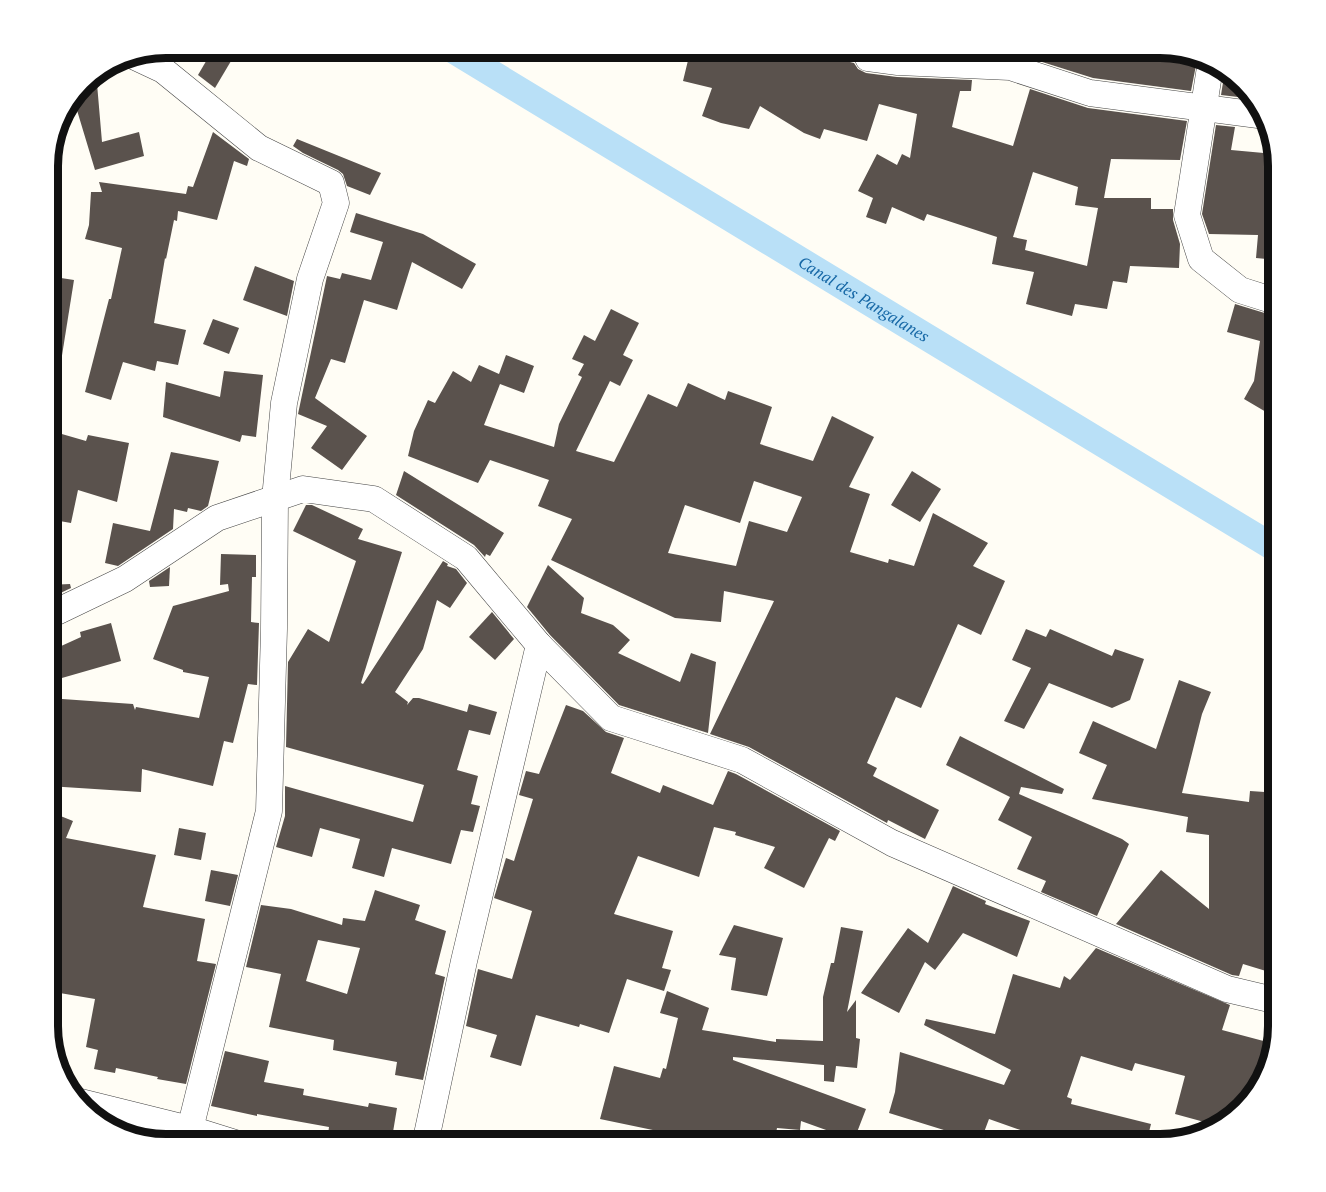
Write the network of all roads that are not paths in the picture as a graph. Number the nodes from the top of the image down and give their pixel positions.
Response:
1 (876, 58) edge
2 (144, 61) edge
3 (1209, 71) edge
4 (1203, 109) junction
5 (1254, 115) edge
6 (1267, 299) edge
7 (275, 499) junction
8 (59, 611) edge
9 (539, 645) junction
10 (1268, 999) edge
11 (94, 1105) edge
12 (190, 1129) junction
13 (206, 1134) edge
14 (427, 1134) edge

1 - 4 street
2 - 7 street
3 - 4 street
4 - 5 street
4 - 6 street
7 - 8 street
7 - 9 street
7 - 12 street
9 - 10 street
9 - 14 street
11 - 12 street
12 - 13 street

